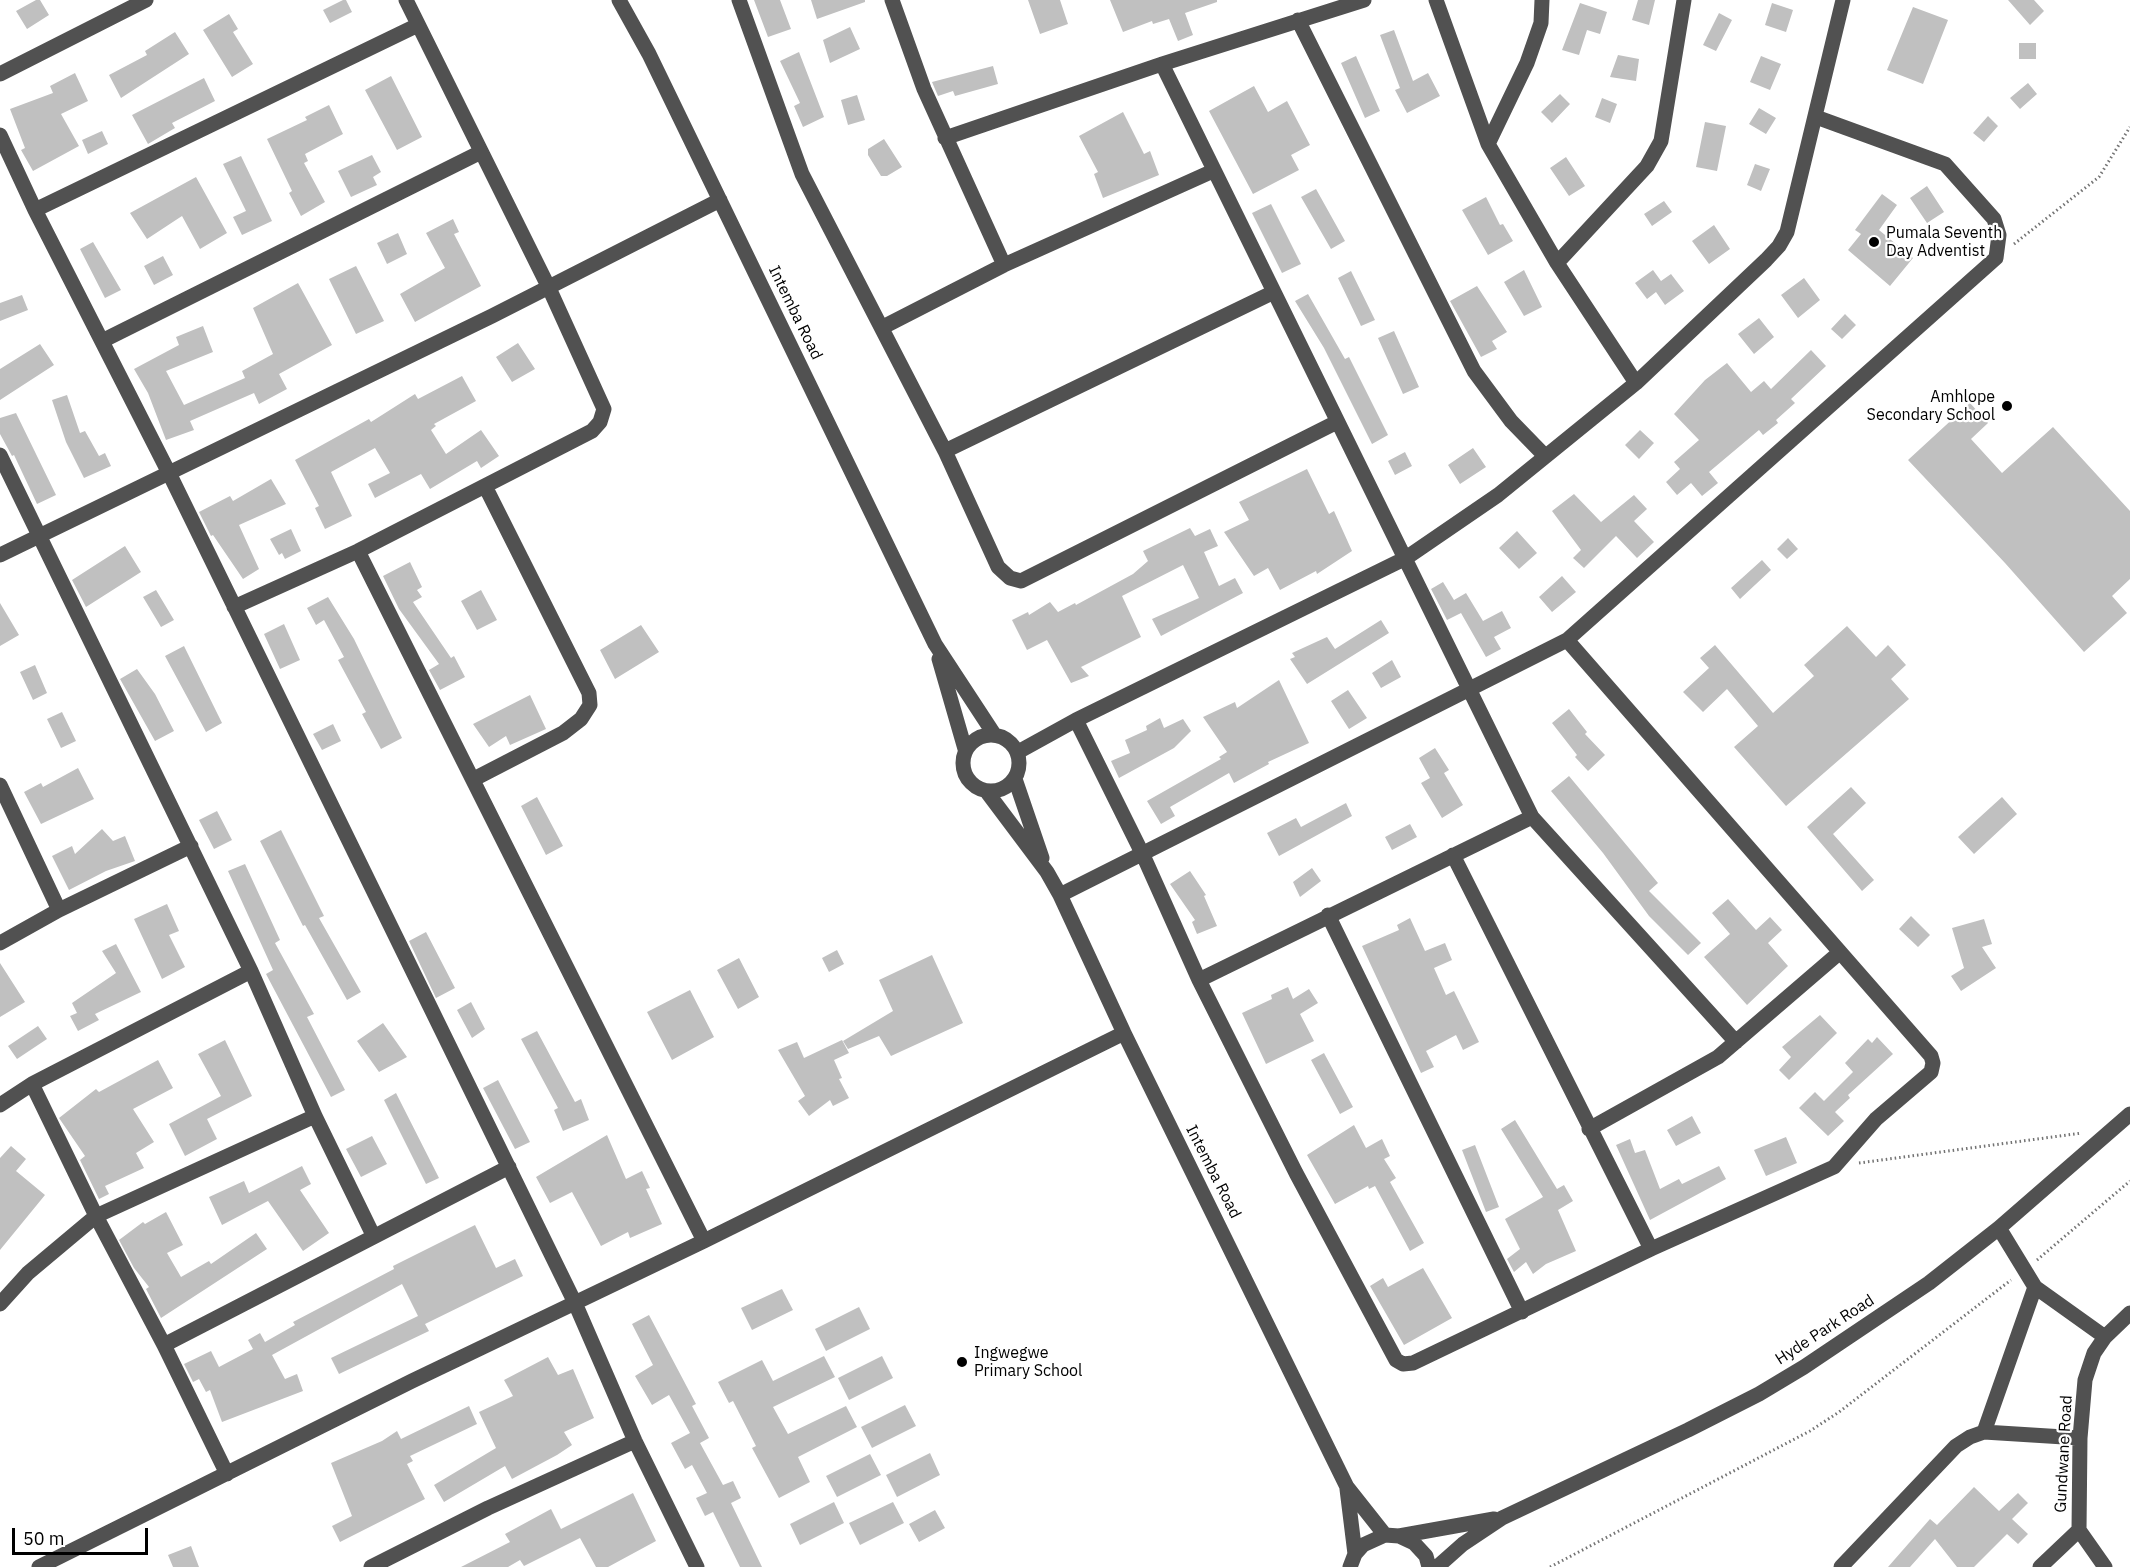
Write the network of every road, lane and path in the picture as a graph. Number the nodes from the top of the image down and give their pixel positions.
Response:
1 (146, 0) edge
2 (406, 0) edge
3 (619, 0) edge
4 (739, 0) edge
5 (1364, 0) edge
6 (1436, 0) edge
7 (1542, 0) edge
8 (1684, 0) edge
9 (1843, 0) edge
10 (894, 1) edge
11 (1298, 20) junction
12 (418, 25) junction
13 (1162, 64) junction
14 (0, 74) edge
15 (1816, 117) junction
16 (2130, 127) edge
17 (0, 135) edge
18 (945, 138) junction
19 (1488, 144) junction
20 (481, 152) junction
21 (1213, 171) junction
22 (720, 200) junction
23 (35, 210) junction
24 (1996, 258) junction
25 (1557, 263) junction
26 (1005, 265) junction
27 (549, 288) junction
28 (1274, 292) junction
29 (883, 327) junction
30 (102, 341) junction
31 (1636, 382) junction
32 (1337, 422) junction
33 (945, 451) junction
34 (0, 455) edge
35 (1545, 456) junction
36 (169, 473) junction
37 (485, 486) junction
38 (38, 534) junction
39 (358, 551) junction
40 (0, 555) edge
41 (1406, 558) junction
42 (234, 607) junction
43 (1567, 640) junction
44 (935, 644) junction
45 (1471, 690) junction
46 (1076, 720) junction
47 (994, 734) junction
48 (965, 749) junction
49 (1018, 753) junction
50 (474, 779) junction
51 (1015, 779) junction
52 (0, 785) edge
53 (987, 792) junction
54 (1532, 817) junction
55 (191, 846) junction
56 (1143, 855) junction
57 (1453, 855) junction
58 (1047, 872) junction
59 (1060, 895) junction
60 (59, 910) junction
61 (1328, 915) junction
62 (0, 943) edge
63 (1839, 953) junction
64 (251, 970) junction
65 (1199, 980) junction
66 (1124, 1033) junction
67 (1736, 1042) junction
68 (32, 1084) junction
69 (0, 1105) edge
70 (2130, 1114) edge
71 (315, 1116) junction
72 (1589, 1130) junction
73 (2083, 1132) dead end
74 (509, 1167) junction
75 (1834, 1167) junction
76 (2130, 1181) edge
77 (96, 1216) junction
78 (1999, 1228) junction
79 (373, 1235) junction
80 (704, 1240) junction
81 (1652, 1249) junction
82 (2025, 1270) junction
83 (2035, 1287) junction
84 (575, 1303) junction
85 (0, 1304) edge
86 (1522, 1312) junction
87 (2130, 1313) edge
88 (2105, 1337) junction
89 (164, 1345) junction
90 (1984, 1432) junction
91 (2080, 1438) junction
92 (635, 1441) junction
93 (226, 1474) junction
94 (1347, 1487) junction
95 (1502, 1518) junction
96 (2079, 1530) junction
97 (1392, 1536) junction
98 (1352, 1561) edge
99 (39, 1567) edge
100 (371, 1567) edge
101 (697, 1567) edge
102 (1429, 1567) edge
103 (1437, 1567) edge
104 (1550, 1567) edge
105 (1841, 1567) edge
106 (2040, 1567) edge
107 (2105, 1567) edge

1 - 14 street
2 - 12 street
3 - 22 street, Intemba Road
4 - 29 street
5 - 11 street
6 - 19 street
7 - 19 street
8 - 25 street
9 - 15 street
10 - 18 street
11 - 13 street
11 - 35 street
12 - 20 street
12 - 23 street
13 - 18 street
13 - 21 street
15 - 24 street
15 - 31 street
16 - 24 path
17 - 23 street
18 - 26 street
19 - 25 street
20 - 27 street
20 - 30 street
21 - 26 street
21 - 28 street
22 - 27 street
22 - 44 street, Intemba Road
23 - 30 street
24 - 43 street
25 - 31 street
26 - 29 street
27 - 36 street
27 - 37 street
28 - 32 street
28 - 33 street
29 - 33 street
30 - 36 street
31 - 35 street
32 - 33 street
32 - 41 street
34 - 38 street
35 - 41 street
36 - 38 street
36 - 42 street
37 - 39 street
37 - 50 street
38 - 40 street
38 - 55 street
39 - 42 street
39 - 50 street
41 - 45 street
41 - 46 street
42 - 74 street
43 - 45 street
43 - 63 street
44 - 47 street
44 - 48 street
45 - 54 street
45 - 56 street
46 - 49 street
46 - 56 street
47 - 48 street
47 - 49 street
48 - 53 street
49 - 51 street
50 - 80 street
51 - 53 street
51 - 58 street
52 - 60 street
53 - 58 street
54 - 57 street
54 - 67 street
55 - 60 street
55 - 64 street
56 - 59 street
56 - 65 street
57 - 61 street
57 - 72 street
58 - 59 street, Intemba Road
59 - 66 street, Intemba Road
60 - 62 street
61 - 65 street
61 - 86 street
63 - 67 street
63 - 75 street
64 - 68 street
64 - 71 street
65 - 86 street
66 - 80 street
66 - 94 street, Intemba Road
67 - 72 street
68 - 69 street
68 - 77 street
70 - 78 street, Hyde Park Road
71 - 77 street
71 - 79 street
72 - 81 street
73 - 75 path
74 - 79 street
74 - 84 street
75 - 81 street
76 - 82 path
77 - 85 street
77 - 89 street
78 - 82 street
78 - 95 street, Hyde Park Road
79 - 89 street
80 - 84 street
81 - 86 street
82 - 83 street
82 - 104 path
83 - 88 street
83 - 90 street
84 - 92 street
84 - 93 street
87 - 88 street, Gundwane Road
88 - 91 street, Gundwane Road
89 - 93 street
90 - 91 street
90 - 105 street
91 - 96 street, Gundwane Road
92 - 100 street
92 - 101 street
93 - 99 street
94 - 97 street
94 - 98 street
95 - 97 street
95 - 103 street
96 - 106 street
96 - 107 street, Gundwane Road
97 - 98 street
97 - 102 street

